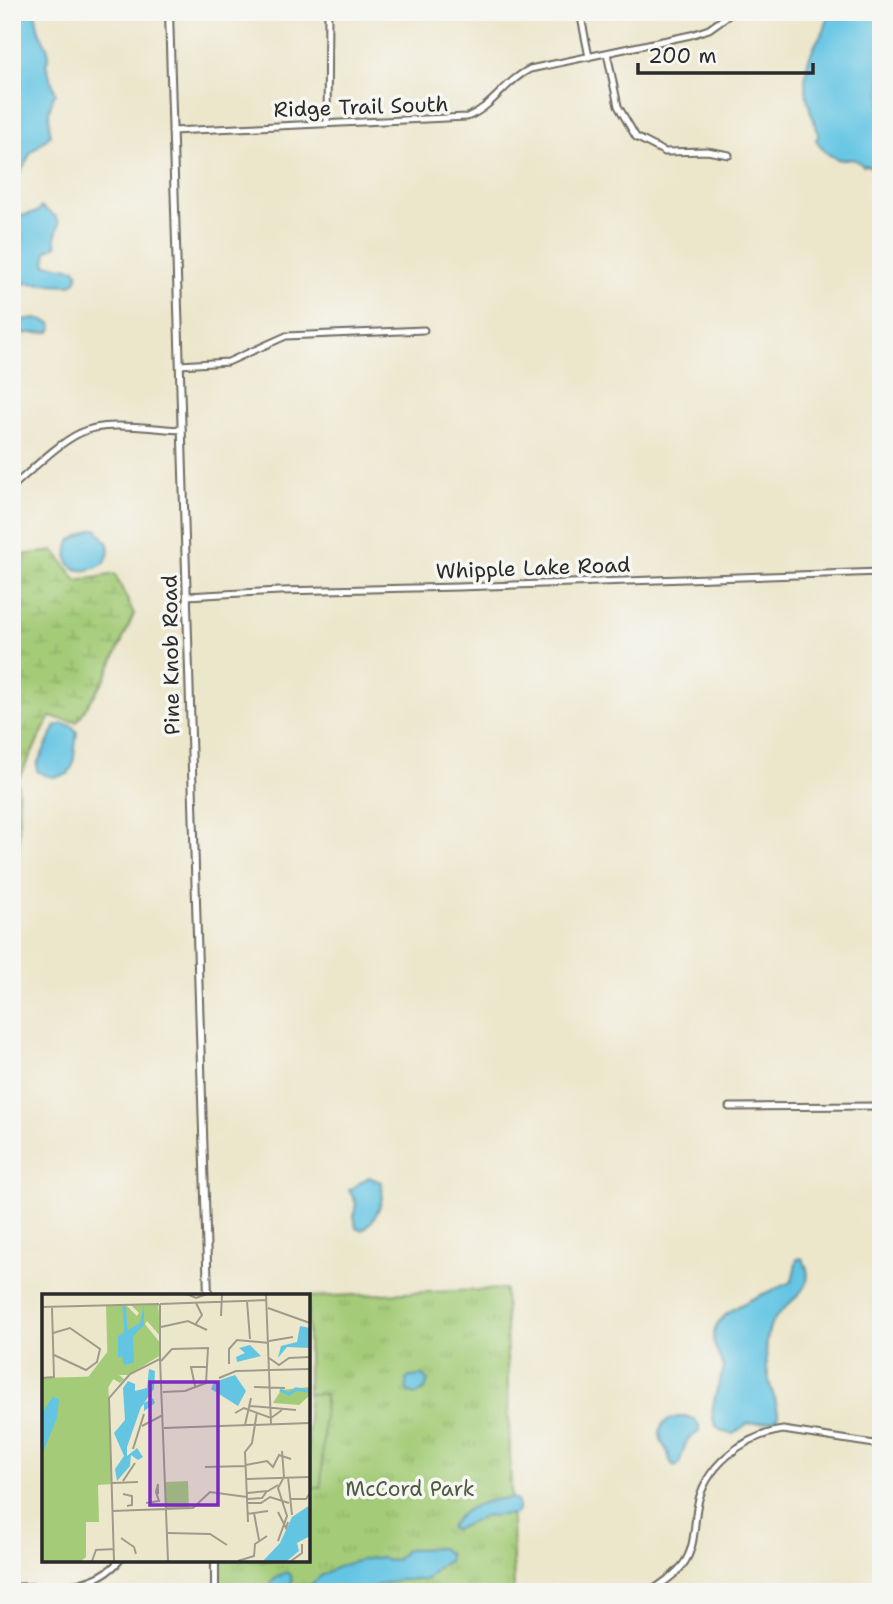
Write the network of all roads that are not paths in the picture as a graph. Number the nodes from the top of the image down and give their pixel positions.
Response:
1 (169, 12) edge
2 (328, 12) edge
3 (580, 12) edge
4 (733, 12) edge
5 (607, 53) junction
6 (589, 57) junction
7 (327, 123) junction
8 (172, 131) junction
9 (729, 155) dead end
10 (424, 330) dead end
11 (180, 365) junction
12 (182, 430) junction
13 (12, 487) edge
14 (881, 572) edge
15 (187, 596) junction
16 (881, 1106) edge
17 (729, 1107) dead end
18 (208, 1294) edge
19 (881, 1445) edge
20 (118, 1562) edge
21 (215, 1562) edge
22 (12, 1587) edge
23 (215, 1592) edge
24 (650, 1592) edge

1 - 8 street, Pine Knob Road
2 - 7 street
3 - 6 street
4 - 5 street, Ridge Trail South
5 - 6 street, Ridge Trail South
5 - 9 street
6 - 7 street, Ridge Trail South
7 - 8 street, Ridge Trail South
8 - 11 street, Pine Knob Road
10 - 11 street
11 - 12 street, Pine Knob Road
12 - 13 street
12 - 15 street, Pine Knob Road
14 - 15 street, Whipple Lake Road
15 - 18 street, Pine Knob Road
16 - 17 street
19 - 24 street
20 - 22 street
21 - 23 street

